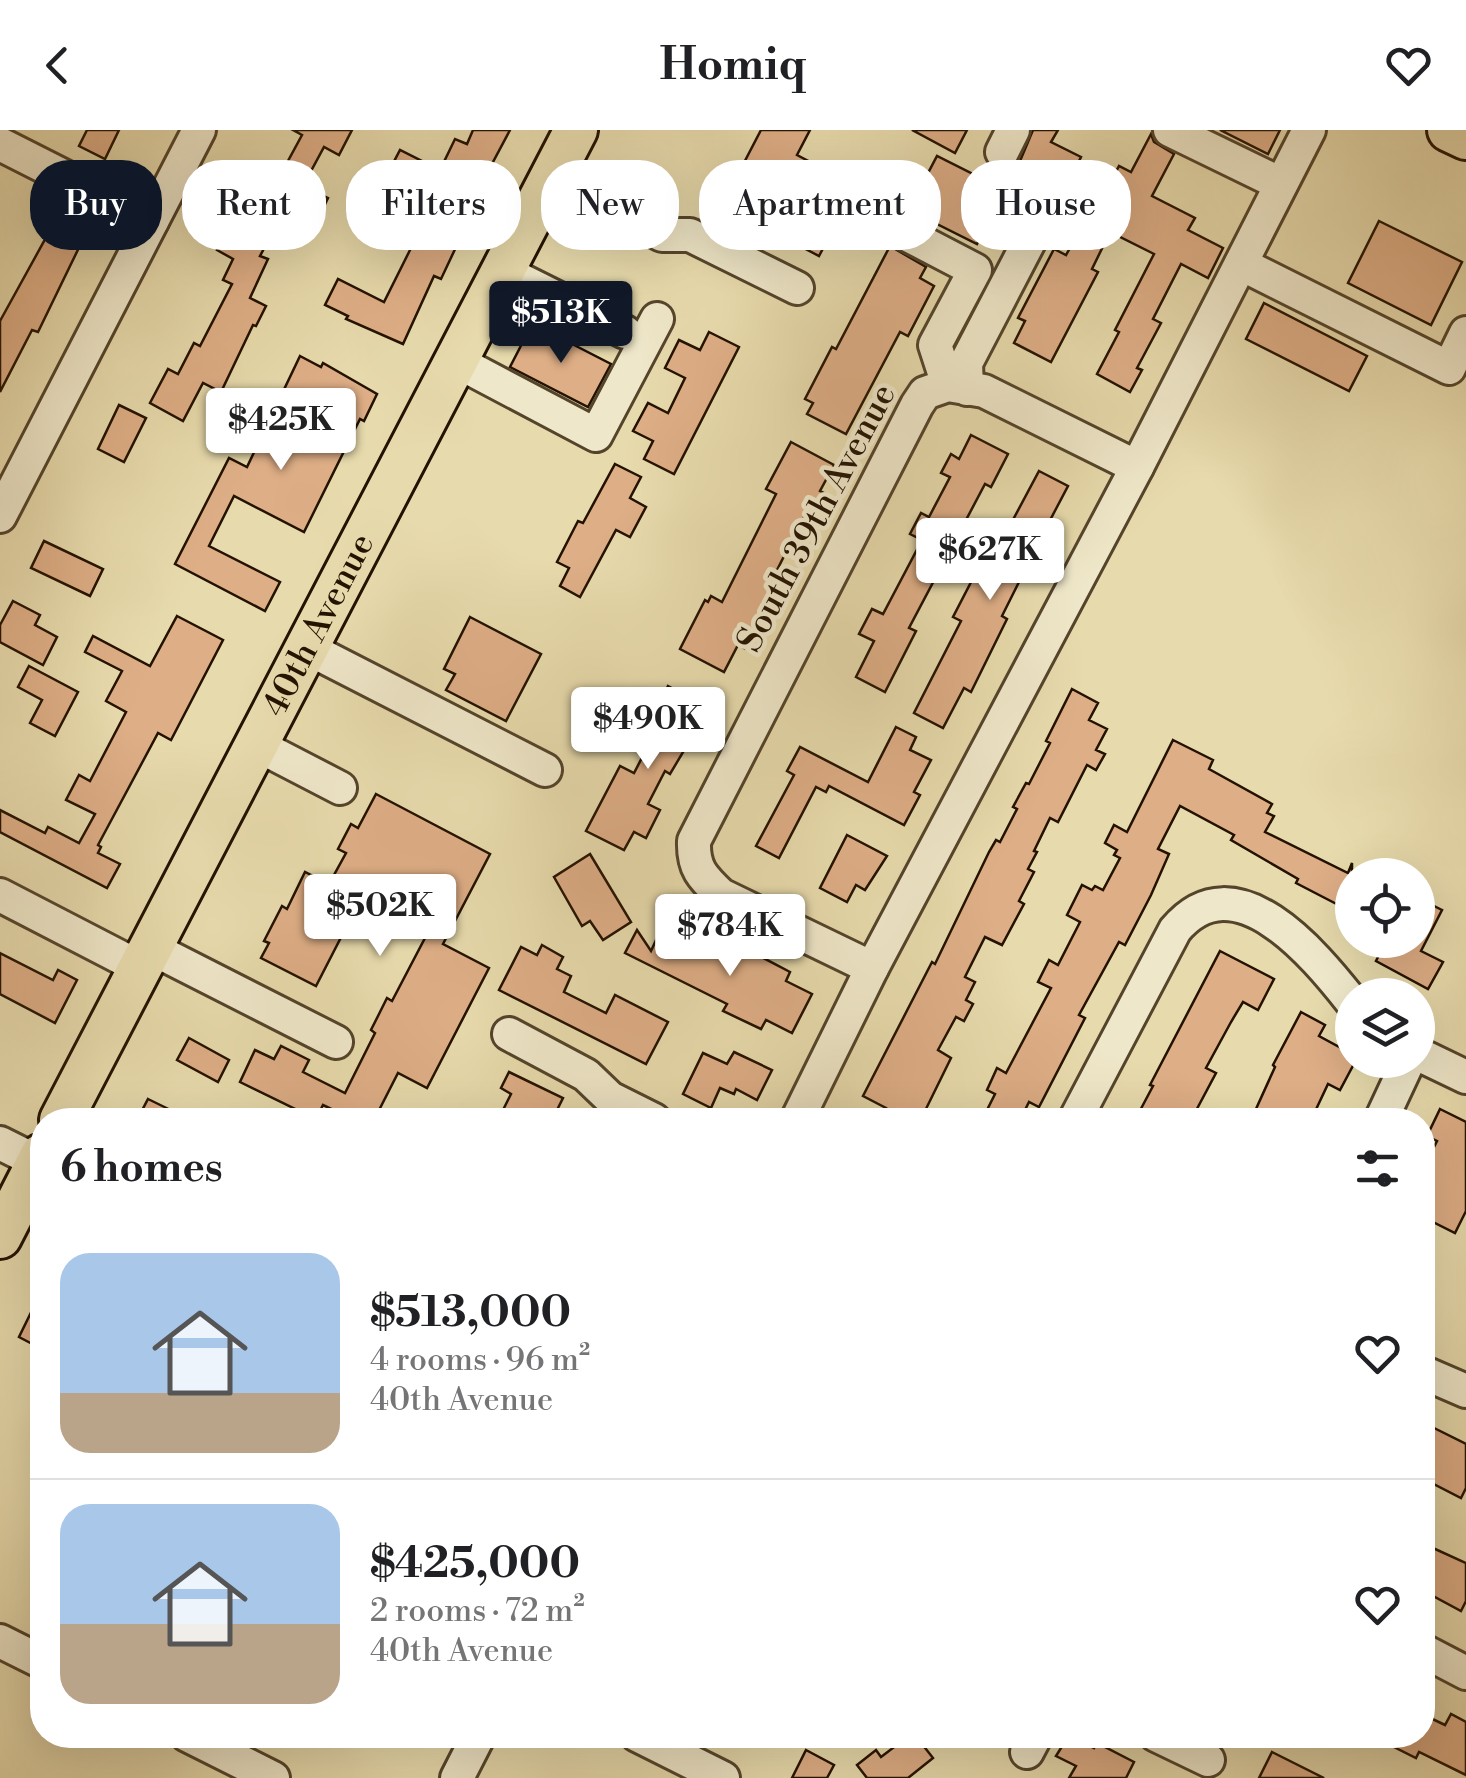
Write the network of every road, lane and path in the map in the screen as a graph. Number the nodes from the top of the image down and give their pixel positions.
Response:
1 (200, 130) edge
2 (576, 130) edge
3 (1170, 130) edge
4 (1213, 130) edge
5 (1449, 130) edge
6 (1302, 132) edge
7 (1466, 138) edge
8 (0, 144) edge
9 (32, 160) edge
10 (561, 160) edge
11 (1284, 179) junction
12 (541, 199) edge
13 (162, 202) edge
14 (679, 235) edge
15 (137, 250) edge
16 (937, 250) edge
17 (1025, 250) edge
18 (1241, 264) junction
19 (503, 271) junction
20 (797, 288) dead end
21 (657, 319) dead end
22 (624, 332) dead end
23 (1466, 333) edge
24 (456, 361) junction
25 (957, 387) junction
26 (1137, 467) junction
27 (0, 516) edge
28 (308, 648) junction
29 (257, 745) junction
30 (545, 770) dead end
31 (340, 788) dead end
32 (0, 895) edge
33 (146, 958) junction
34 (872, 968) junction
35 (1335, 981) edge
36 (510, 1034) dead end
37 (336, 1042) dead end
38 (1435, 1062) edge
39 (1401, 1078) edge
40 (1466, 1078) edge
41 (67, 1108) edge
42 (630, 1108) edge
43 (803, 1108) edge
44 (1081, 1108) edge
45 (1387, 1108) edge
46 (0, 1143) edge
47 (30, 1155) edge
48 (30, 1181) edge
49 (0, 1237) edge
50 (1435, 1378) edge
51 (1466, 1391) edge
52 (0, 1641) edge
53 (30, 1656) edge
54 (1435, 1657) edge
55 (1466, 1673) edge
56 (213, 1748) edge
57 (471, 1748) edge
58 (663, 1748) edge
59 (1186, 1748) edge
60 (1209, 1758) edge
61 (273, 1778) edge
62 (456, 1778) edge
63 (722, 1778) edge

1 - 13 street
2 - 10 main road, 40th Avenue
3 - 11 street
4 - 11 street
5 - 7 main road
6 - 11 street
8 - 9 street
11 - 18 street
12 - 19 main road, 40th Avenue
14 - 20 street
15 - 27 street
16 - 25 street
17 - 25 street
18 - 23 street
18 - 26 street
19 - 22 street
19 - 24 main road, 40th Avenue
21 - 24 street
24 - 28 main road, 40th Avenue
25 - 26 street
25 - 34 street, South 39th Avenue
26 - 34 street
28 - 29 main road, 40th Avenue
28 - 30 street
29 - 31 street
29 - 33 main road, 40th Avenue
32 - 33 street
33 - 37 street
33 - 41 main road, 40th Avenue
34 - 43 street
35 - 44 street
36 - 42 street
38 - 40 street
39 - 45 street
46 - 47 street
48 - 49 main road
50 - 51 street
52 - 53 street
54 - 55 street
56 - 61 street
57 - 62 street
58 - 63 street
59 - 60 street

